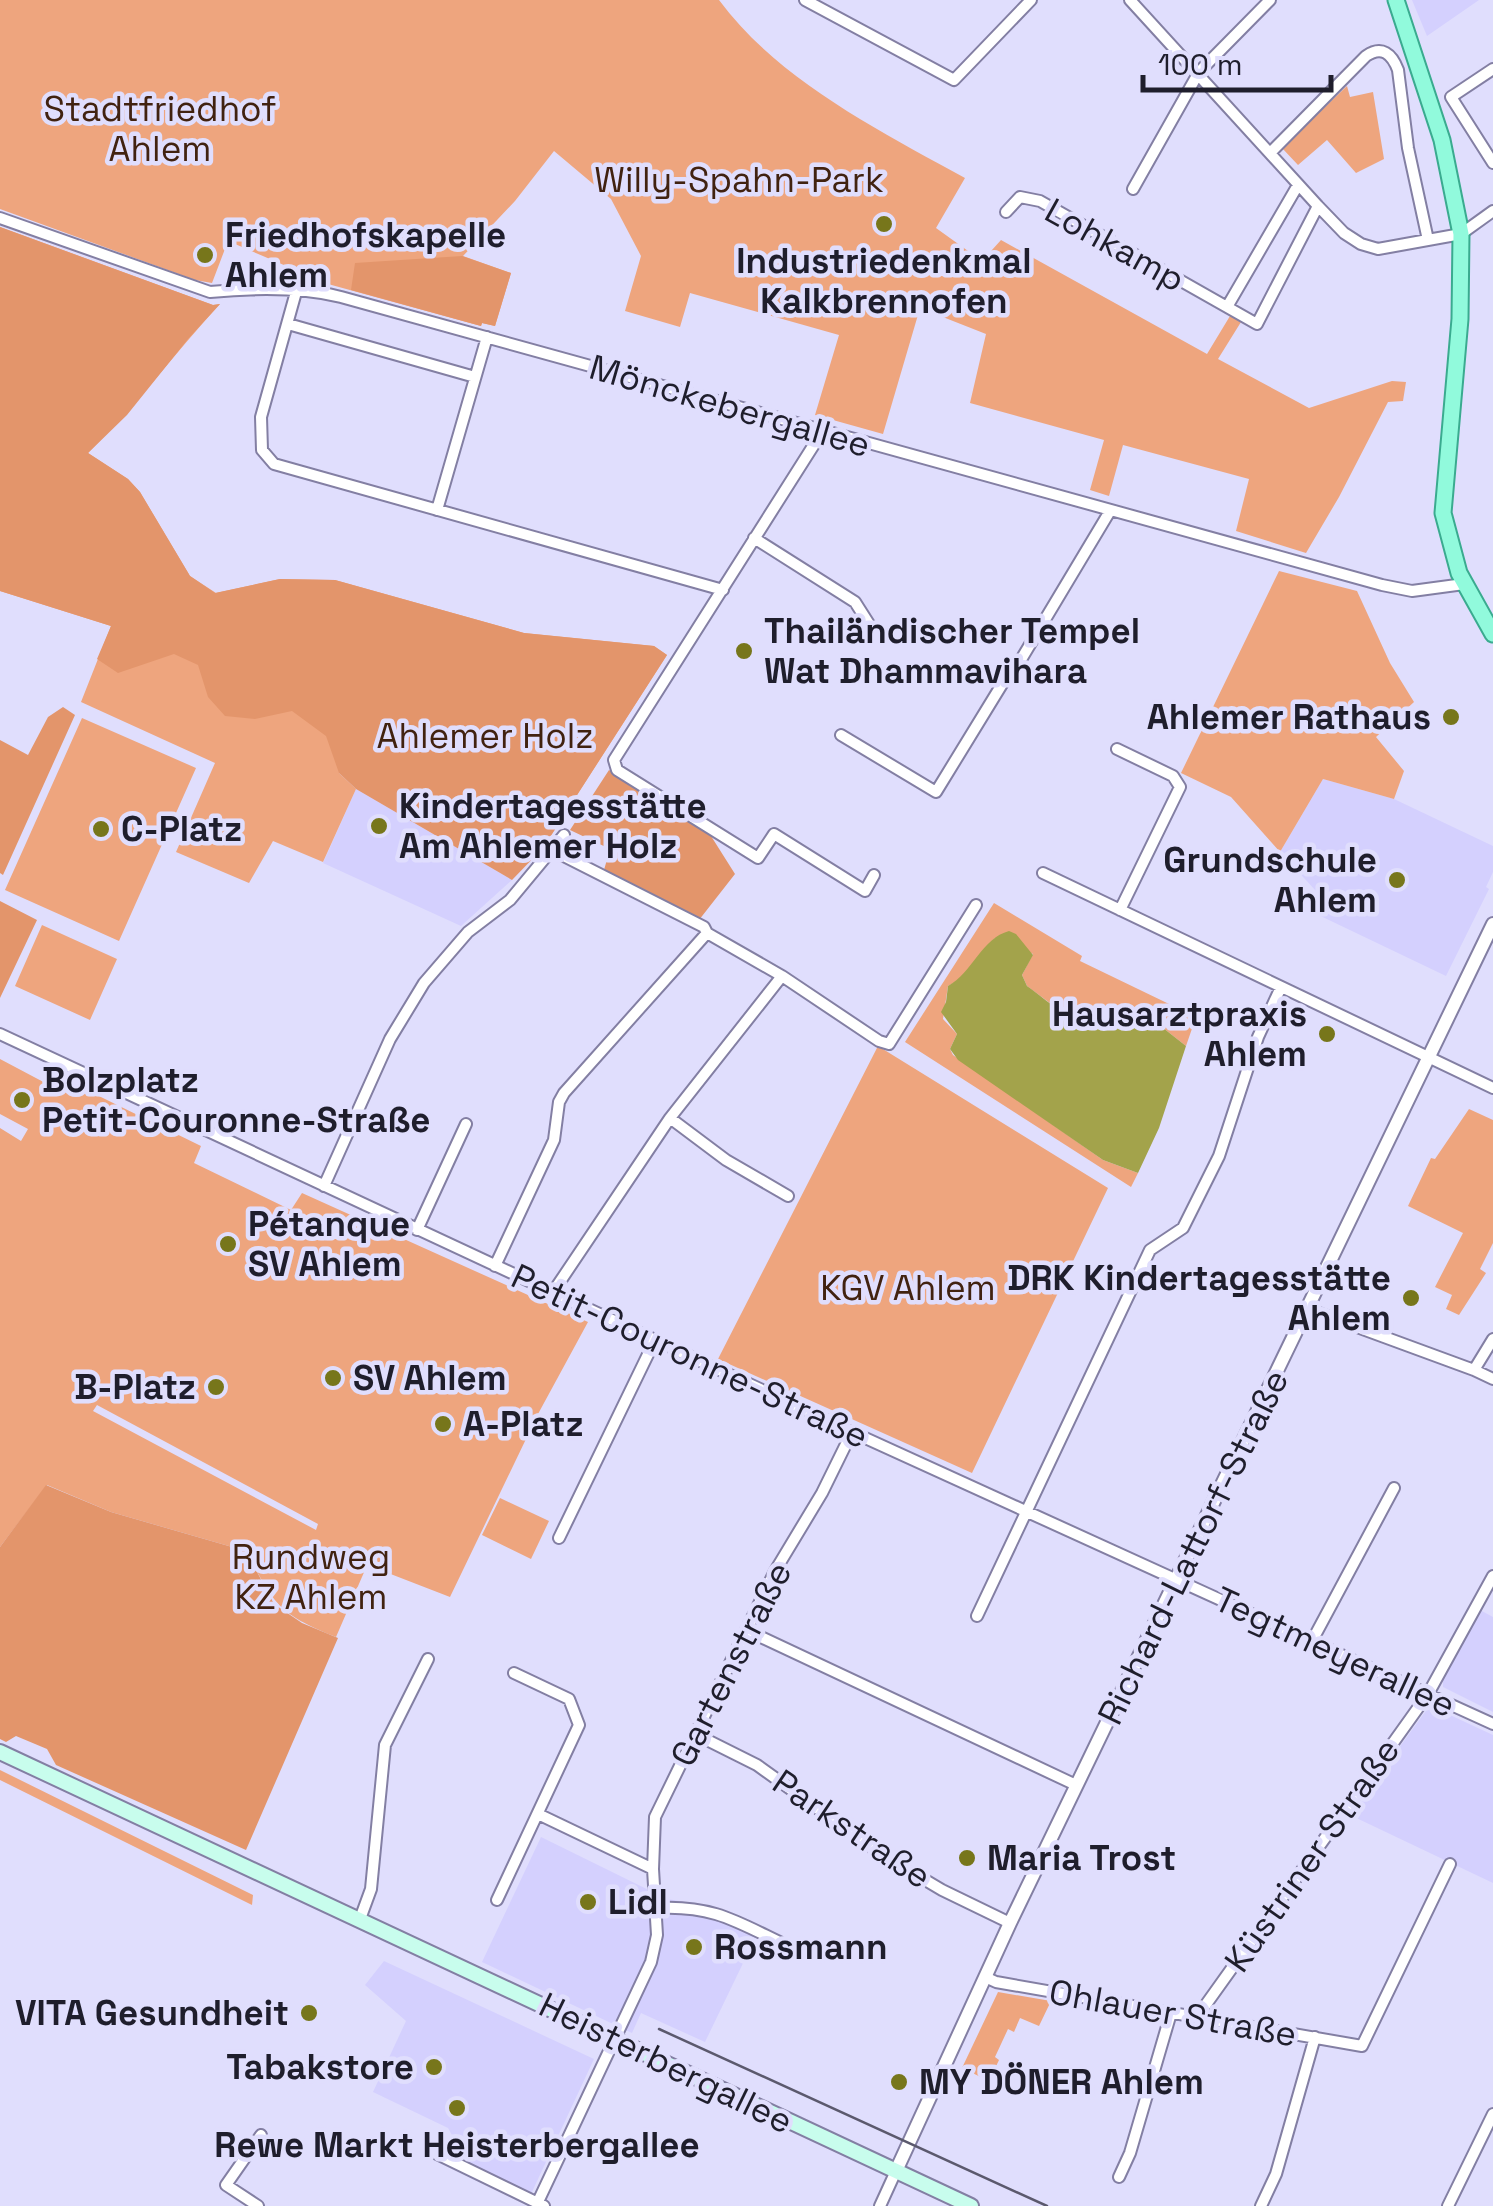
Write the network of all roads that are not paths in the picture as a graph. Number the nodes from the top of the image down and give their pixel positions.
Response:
1 (805, 0) edge
2 (1031, 0) edge
3 (1130, 0) edge
4 (1270, 0) edge
5 (1396, 0) edge
6 (1493, 69) edge
7 (1199, 72) junction
8 (1271, 152) junction
9 (1493, 164) edge
10 (1298, 184) junction
11 (1133, 189) dead end
12 (1318, 206) junction
13 (1493, 211) edge
14 (1006, 212) dead end
15 (0, 218) edge
16 (1461, 234) junction
17 (1428, 240) junction
18 (296, 292) junction
19 (1227, 306) junction
20 (288, 324) junction
21 (487, 337) junction
22 (475, 377) junction
23 (822, 432) junction
24 (437, 510) junction
25 (1110, 511) junction
26 (754, 538) junction
27 (1464, 584) junction
28 (723, 590) junction
29 (869, 624) dead end
30 (1493, 634) edge
31 (842, 736) dead end
32 (1117, 749) dead end
33 (564, 834) dead end
34 (552, 850) junction
35 (1043, 874) dead end
36 (874, 875) dead end
37 (976, 905) dead end
38 (1120, 910) junction
39 (1493, 924) edge
40 (707, 933) junction
41 (782, 976) junction
42 (1281, 986) junction
43 (0, 1034) edge
44 (1429, 1057) junction
45 (1493, 1088) edge
46 (670, 1118) junction
47 (466, 1124) dead end
48 (324, 1186) junction
49 (788, 1196) dead end
50 (417, 1230) junction
51 (496, 1266) junction
52 (554, 1292) junction
53 (1308, 1308) junction
54 (656, 1340) junction
55 (1493, 1340) edge
56 (1474, 1370) junction
57 (1493, 1380) edge
58 (852, 1432) junction
59 (1394, 1488) dead end
60 (1026, 1510) junction
61 (559, 1538) dead end
62 (1493, 1576) edge
63 (1177, 1579) junction
64 (977, 1616) dead end
65 (746, 1630) junction
66 (1312, 1641) junction
67 (428, 1659) dead end
68 (514, 1673) dead end
69 (1428, 1694) junction
70 (1493, 1724) edge
71 (695, 1734) junction
72 (0, 1752) edge
73 (1076, 1785) junction
74 (538, 1814) junction
75 (1450, 1864) dead end
76 (653, 1870) junction
77 (497, 1900) dead end
78 (658, 1908) junction
79 (360, 1919) junction
80 (1010, 1923) junction
81 (792, 1948) dead end
82 (985, 1978) junction
83 (1171, 2013) junction
84 (1197, 2017) junction
85 (1315, 2037) junction
86 (615, 2038) junction
87 (1492, 2118) edge
88 (261, 2134) dead end
89 (1479, 2143) junction
90 (1493, 2150) edge
91 (437, 2154) dead end
92 (896, 2171) junction
93 (1119, 2176) dead end
94 (539, 2205) edge
95 (258, 2206) edge
96 (880, 2206) edge
97 (971, 2206) edge
98 (1261, 2206) edge
99 (1448, 2206) edge

1 - 2 street
3 - 7 street
4 - 7 street
5 - 16 main road
6 - 9 street
7 - 8 street
7 - 11 street
8 - 10 street
8 - 17 street
10 - 12 street
10 - 19 street, Lohkamp
12 - 17 street
12 - 19 street, Lohkamp
13 - 16 street
14 - 19 street, Lohkamp
15 - 18 street, Mönckebergallee
16 - 17 street
16 - 27 main road
18 - 20 street
18 - 21 street, Mönckebergallee
20 - 22 street
20 - 24 street
21 - 22 street
21 - 23 street, Mönckebergallee
22 - 24 street
23 - 25 street, Mönckebergallee
23 - 26 street
24 - 28 street
25 - 27 street, Mönckebergallee
25 - 31 street
26 - 28 street
26 - 29 street
27 - 30 main road
28 - 36 street
32 - 38 street
33 - 34 street
34 - 40 street
34 - 48 street
35 - 38 street
37 - 41 street
38 - 42 street
39 - 44 street, Richard-Lattorf-Straße
40 - 41 street
40 - 51 street
41 - 46 street
42 - 44 street
42 - 60 street
43 - 48 street, Petit-Couronne-Straße
44 - 45 street
44 - 53 street, Richard-Lattorf-Straße
46 - 49 street
46 - 52 street
47 - 50 street
48 - 50 street, Petit-Couronne-Straße
50 - 51 street, Petit-Couronne-Straße
51 - 52 street, Petit-Couronne-Straße
52 - 54 street, Petit-Couronne-Straße
53 - 56 street
53 - 63 street, Richard-Lattorf-Straße
54 - 58 street, Petit-Couronne-Straße
54 - 61 street
55 - 56 street
56 - 57 street
58 - 60 street, Petit-Couronne-Straße
58 - 65 street, Gartenstraße
59 - 66 street
60 - 63 street, Petit-Couronne-Straße
60 - 64 street
62 - 69 street, Küstriner Straße
63 - 66 street, Tegtmeyerallee
63 - 73 street, Richard-Lattorf-Straße
65 - 71 street, Gartenstraße
65 - 73 street
66 - 69 street, Tegtmeyerallee
67 - 79 street
68 - 74 street
69 - 70 street, Tegtmeyerallee
69 - 84 street, Küstriner Straße
71 - 76 street, Gartenstraße
71 - 80 street, Parkstraße
72 - 79 main road, Heisterbergallee
73 - 80 street, Richard-Lattorf-Straße
74 - 76 street
74 - 77 street
75 - 85 street, Ohlauer Straße
76 - 78 street, Gartenstraße
78 - 81 street
78 - 86 street, Gartenstraße
79 - 86 main road, Heisterbergallee
80 - 82 street, Richard-Lattorf-Straße
82 - 83 street, Ohlauer Straße
82 - 92 street, Richard-Lattorf-Straße
83 - 84 street, Ohlauer Straße
83 - 93 street
84 - 85 street, Ohlauer Straße
85 - 98 street
86 - 92 main road, Heisterbergallee
86 - 94 street, Gartenstraße
87 - 89 street
88 - 95 street
89 - 90 street
89 - 99 street
91 - 94 street
92 - 96 street
92 - 97 main road, Heisterbergallee

